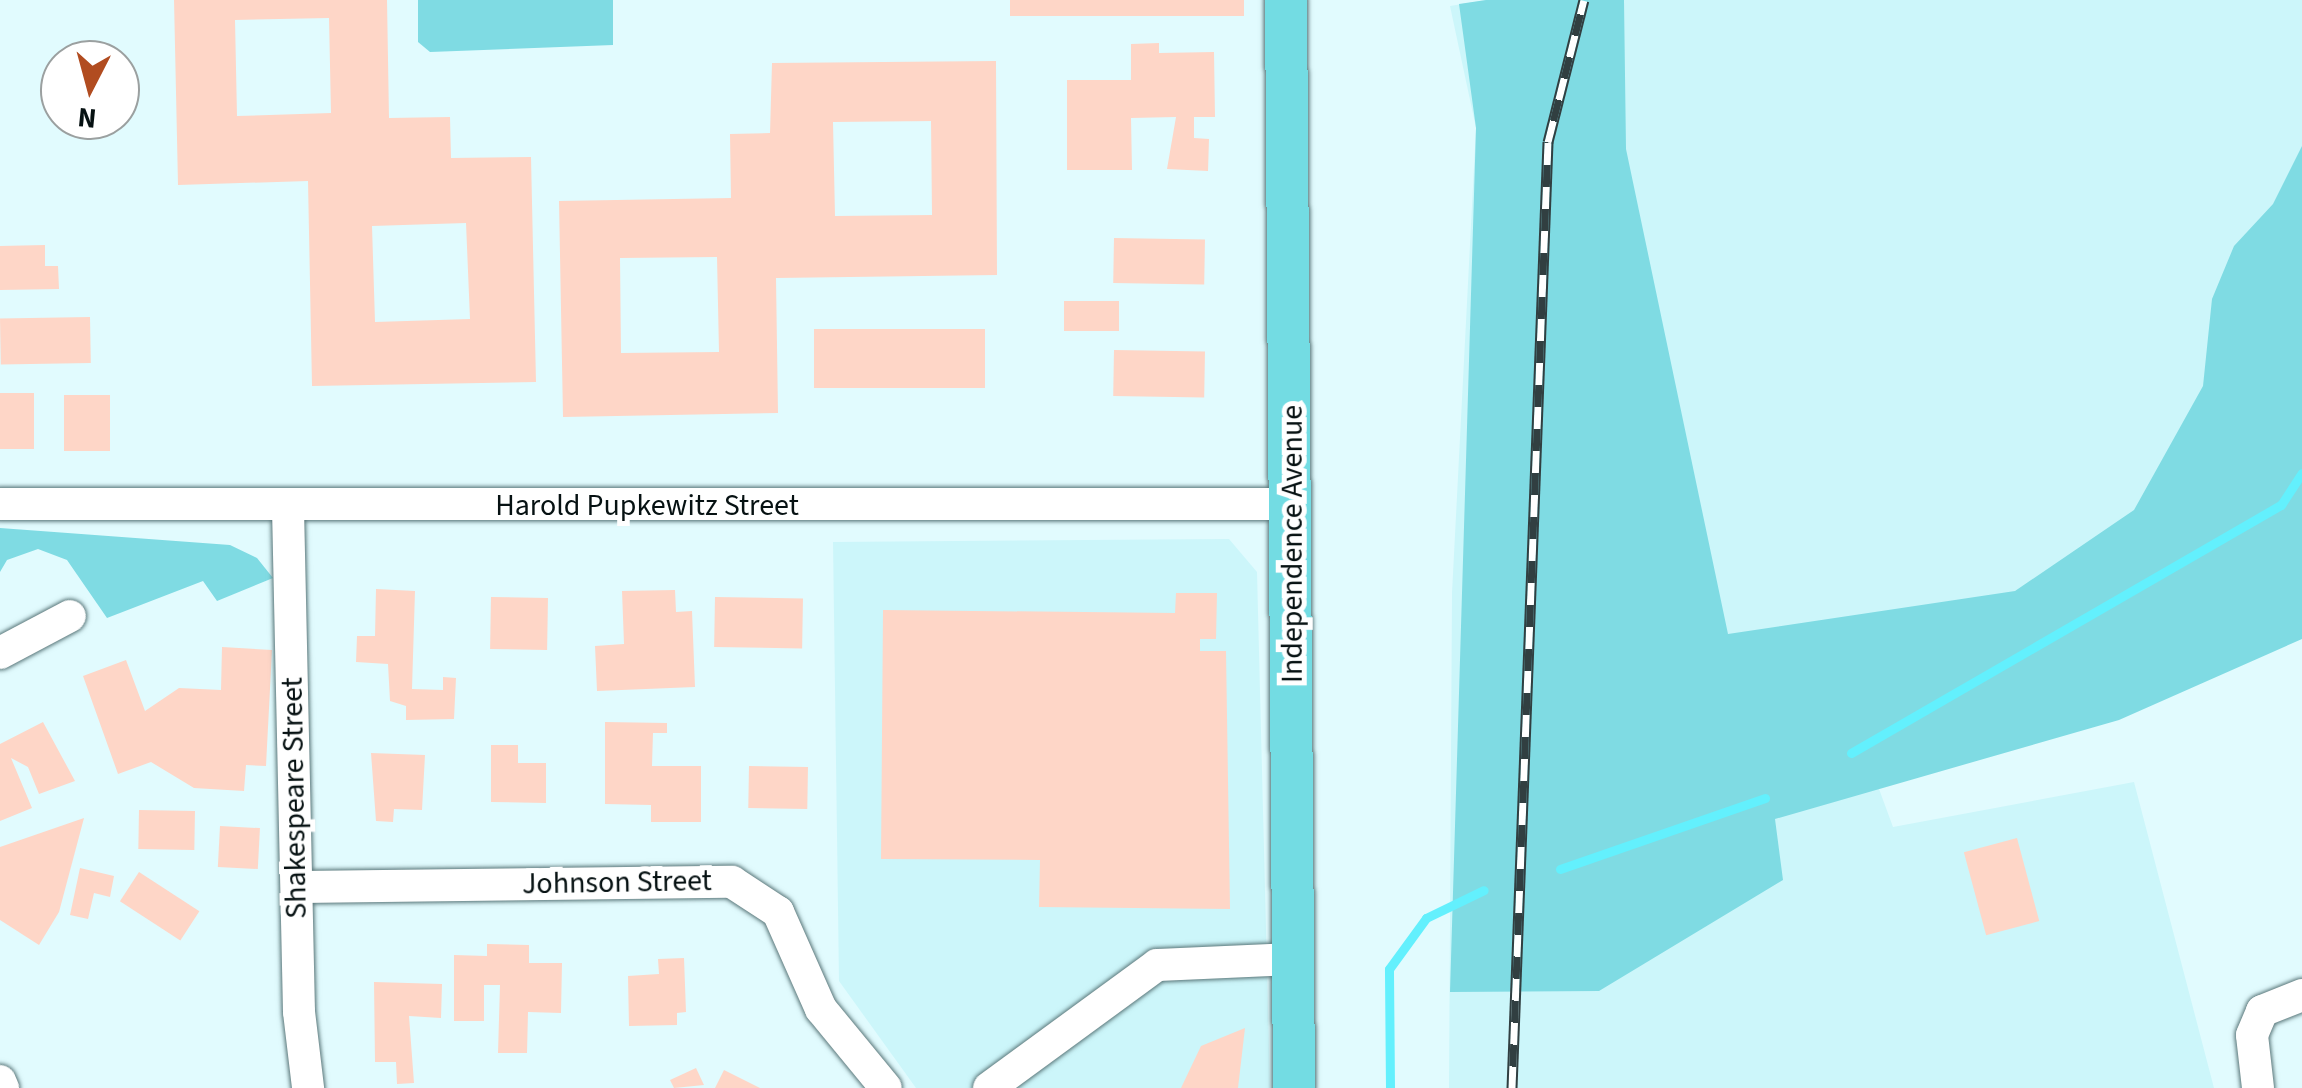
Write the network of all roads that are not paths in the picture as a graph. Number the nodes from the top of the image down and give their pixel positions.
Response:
1 (1286, 0) edge
2 (0, 504) edge
3 (1295, 504) junction
4 (288, 508) junction
5 (70, 616) dead end
6 (0, 654) edge
7 (298, 887) junction
8 (1294, 959) junction
9 (2302, 995) edge
10 (2255, 1078) edge
11 (0, 1081) edge
12 (3, 1088) edge
13 (308, 1088) edge
14 (886, 1088) edge
15 (989, 1088) edge
16 (1294, 1088) edge

1 - 3 main road, Independence Avenue
2 - 4 street, Harold Pupkewitz Street
3 - 4 street, Harold Pupkewitz Street
3 - 8 main road, Independence Avenue
4 - 7 street, Shakespeare Street
5 - 6 street
7 - 13 street, Shakespeare Street
7 - 14 street, Johnson Street
8 - 15 street
8 - 16 main road, Independence Avenue
9 - 10 street
11 - 12 street

